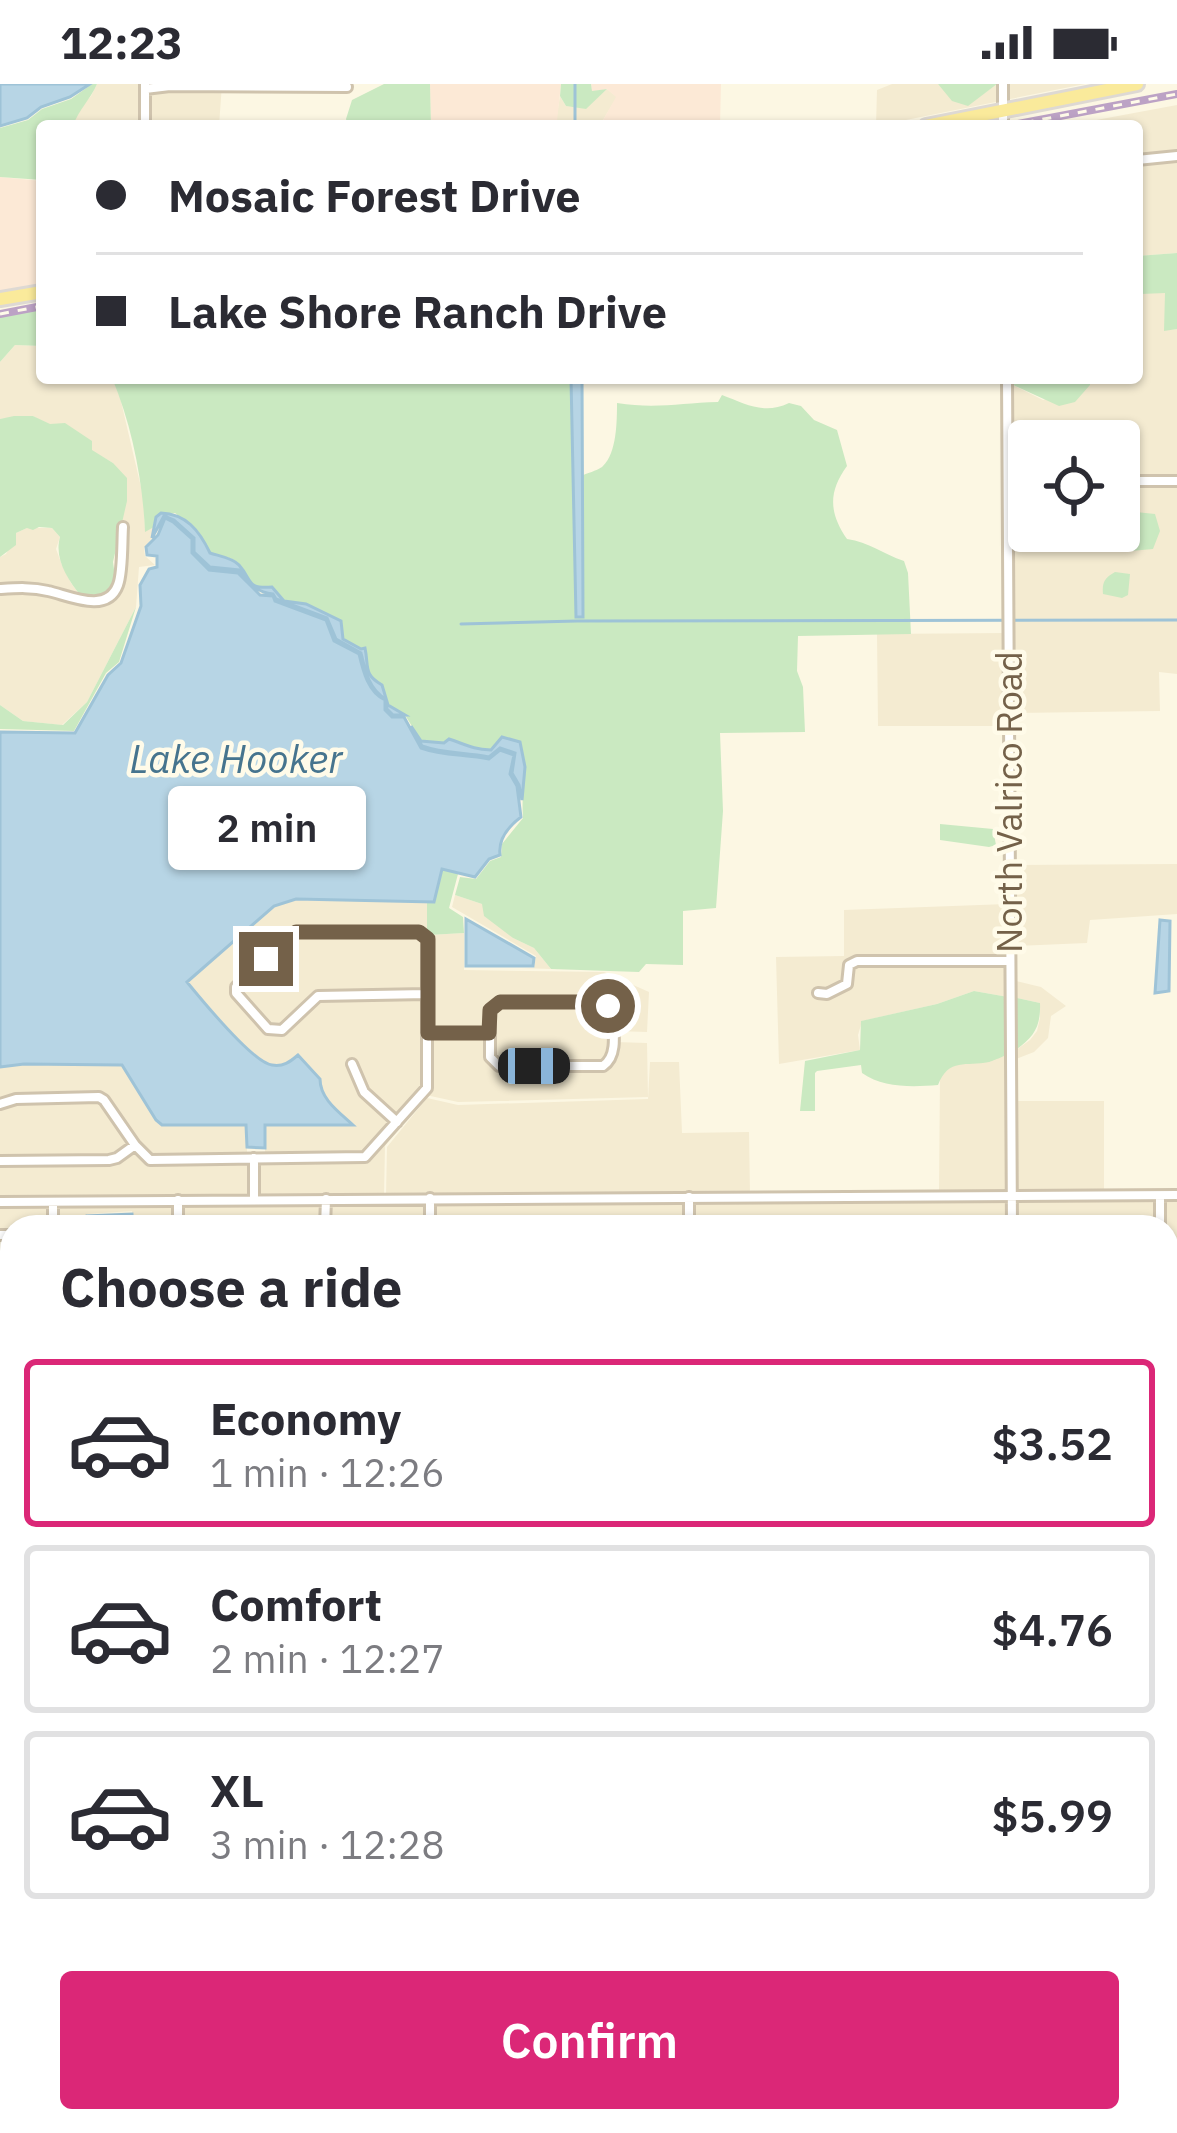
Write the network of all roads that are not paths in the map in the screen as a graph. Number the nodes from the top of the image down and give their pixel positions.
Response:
1 (1003, 84) edge
2 (1137, 84) edge
3 (146, 86) edge
4 (347, 87) dead end
5 (1003, 119) edge
6 (146, 120) edge
7 (1177, 156) edge
8 (1143, 159) edge
9 (36, 293) edge
10 (0, 299) edge
11 (1006, 384) edge
12 (1008, 447) edge
13 (1140, 481) edge
14 (1177, 481) edge
15 (123, 527) dead end
16 (1009, 552) edge
17 (0, 589) edge
18 (1010, 961) junction
19 (818, 993) dead end
20 (427, 994) junction
21 (428, 1033) junction
22 (489, 1033) junction
23 (352, 1064) dead end
24 (0, 1103) edge
25 (397, 1122) junction
26 (135, 1145) junction
27 (254, 1158) junction
28 (0, 1161) edge
29 (1012, 1195) junction
30 (1160, 1196) junction
31 (1177, 1196) edge
32 (689, 1197) junction
33 (430, 1198) junction
34 (254, 1199) junction
35 (326, 1199) junction
36 (178, 1200) junction
37 (0, 1202) edge
38 (53, 1202) junction
39 (53, 1215) edge
40 (178, 1215) edge
41 (326, 1215) edge
42 (430, 1215) edge
43 (689, 1215) edge
44 (1012, 1215) edge
45 (1160, 1215) edge

1 - 5 street
2 - 5 main road
3 - 4 street
3 - 6 street
7 - 8 street
9 - 10 main road
11 - 12 street, North Valrico Road
13 - 14 street
15 - 17 street
16 - 18 street, North Valrico Road
18 - 19 street
18 - 29 street, North Valrico Road
20 - 20 street
20 - 21 street
21 - 22 street
21 - 25 street
22 - 22 street
23 - 25 street
24 - 26 street
25 - 27 street
26 - 27 street
26 - 28 street
27 - 34 street
29 - 30 street
29 - 32 street
29 - 44 street, North Valrico Road
30 - 31 street
30 - 45 street
32 - 33 street
32 - 43 street
33 - 35 street
33 - 42 street
34 - 35 street
34 - 36 street
35 - 41 street
36 - 38 street
36 - 40 street
37 - 38 street
38 - 39 street

